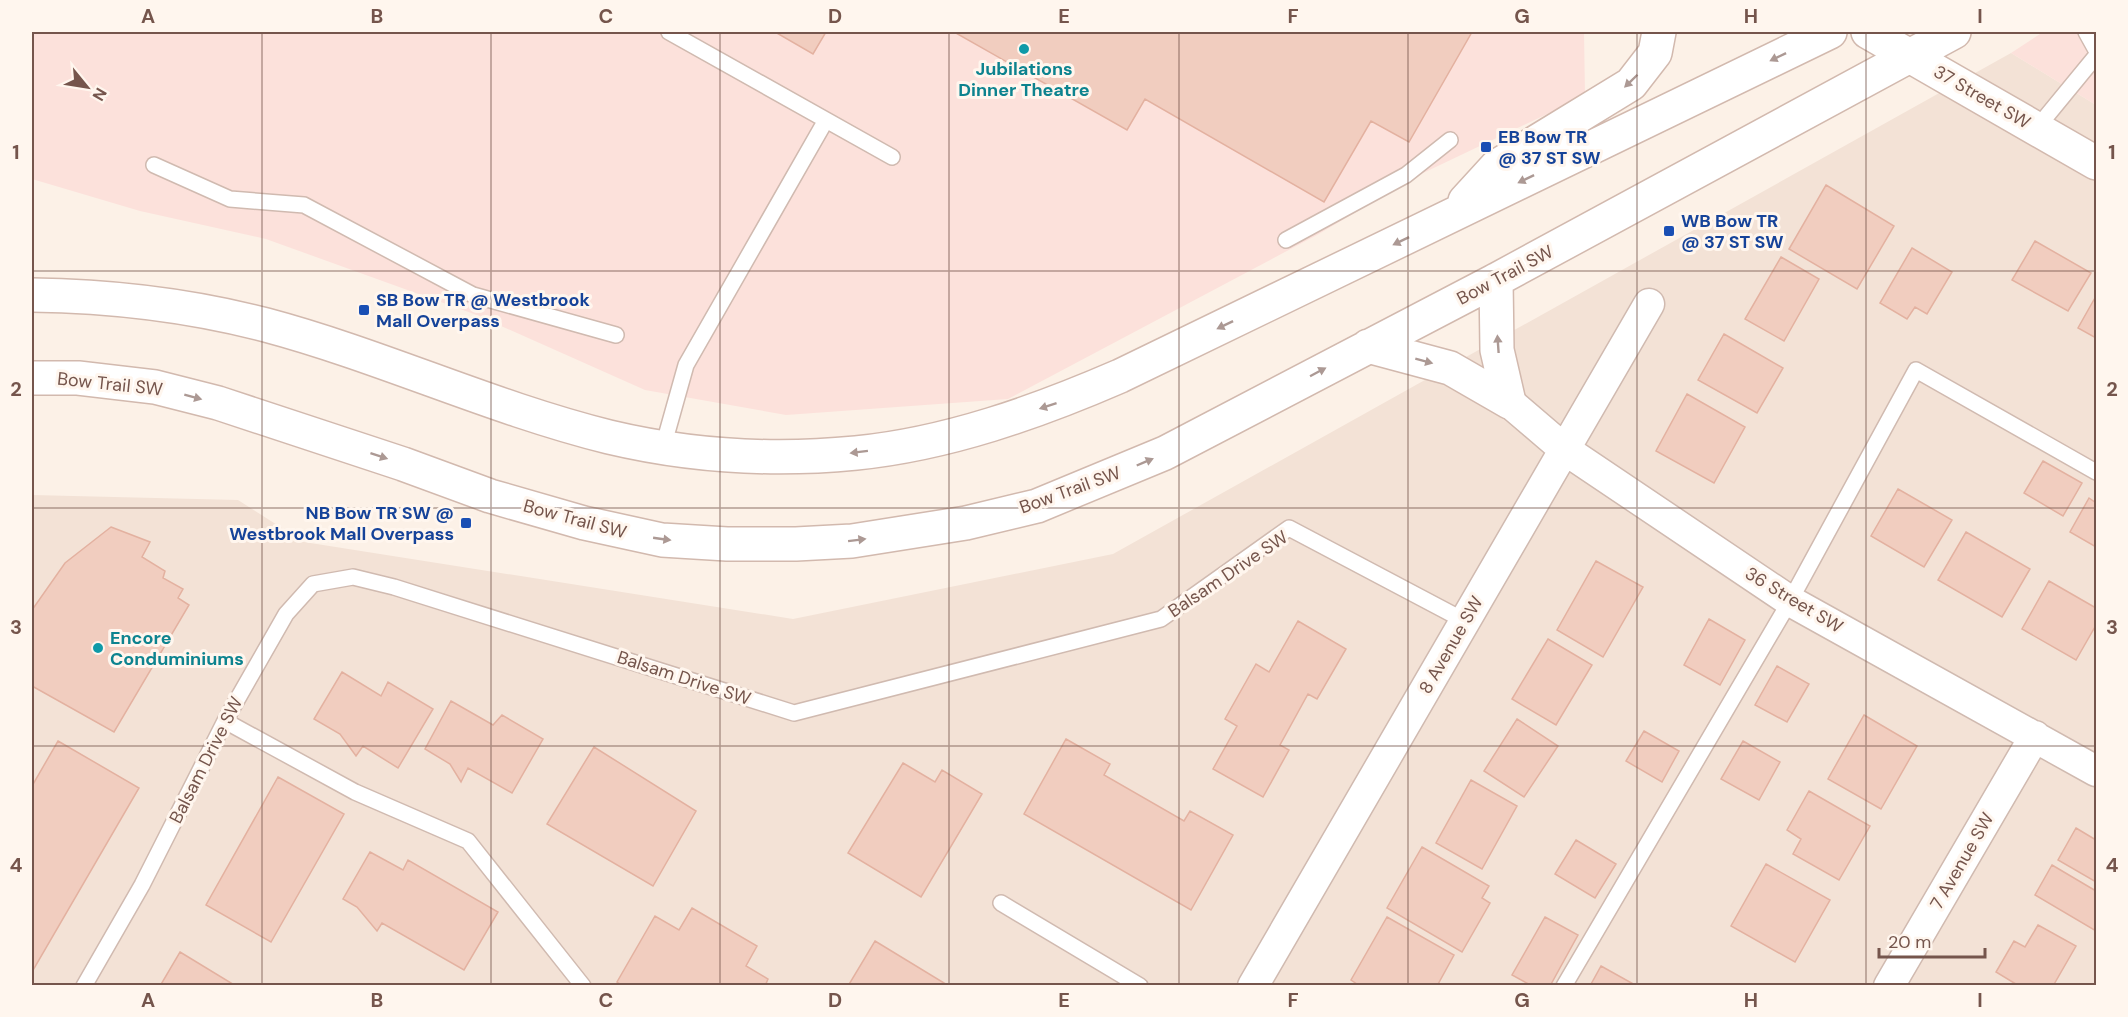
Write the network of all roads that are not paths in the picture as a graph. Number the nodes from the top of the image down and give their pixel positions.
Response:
1 (669, 32) edge
2 (1659, 32) edge
3 (1830, 32) edge
4 (1868, 32) edge
5 (1954, 32) edge
6 (2086, 32) edge
7 (2097, 50) edge
8 (1911, 55) junction
9 (2097, 56) edge
10 (826, 120) junction
11 (2036, 129) junction
12 (1450, 140) dead end
13 (892, 157) dead end
14 (2097, 163) edge
15 (154, 165) dead end
16 (1453, 214) junction
17 (1286, 240) dead end
18 (1496, 280) junction
19 (32, 295) edge
20 (1649, 304) dead end
21 (616, 335) dead end
22 (1368, 346) junction
23 (32, 378) edge
24 (1509, 402) junction
25 (663, 447) junction
26 (1564, 449) junction
27 (2097, 472) edge
28 (1791, 600) junction
29 (1465, 621) junction
30 (225, 721) junction
31 (2035, 736) junction
32 (2097, 771) edge
33 (1001, 903) dead end
34 (84, 986) edge
35 (583, 986) edge
36 (1140, 986) edge
37 (1253, 986) edge
38 (1564, 986) edge
39 (1889, 986) edge

1 - 10 lane
2 -> 16 main road
3 -> 16 main road
4 - 8 main road, 37 Street SW
5 - 8 main road, Bow Trail SW
6 - 7 lane
8 - 11 main road, 37 Street SW
8 - 18 main road, Bow Trail SW
9 - 11 lane
10 - 13 lane
10 - 25 lane
11 - 14 main road, 37 Street SW
12 - 17 lane
15 - 21 lane
16 -> 25 main road
18 - 22 main road, Bow Trail SW
24 -> 18 main road
19 - 25 main road
20 - 26 street, 8 Avenue SW
23 -> 22 main road, Bow Trail SW
22 -> 24 main road, 36 Street SW
24 - 26 street, 36 Street SW
26 - 28 street, 36 Street SW
26 - 29 street, 8 Avenue SW
27 - 28 lane
28 - 31 street, 36 Street SW
28 - 38 lane
29 - 30 lane, Balsam Drive SW
29 - 37 street, 8 Avenue SW
30 - 34 lane, Balsam Drive SW
30 - 35 lane
31 - 32 street, 36 Street SW
31 - 39 street, 7 Avenue SW
33 - 36 lane

